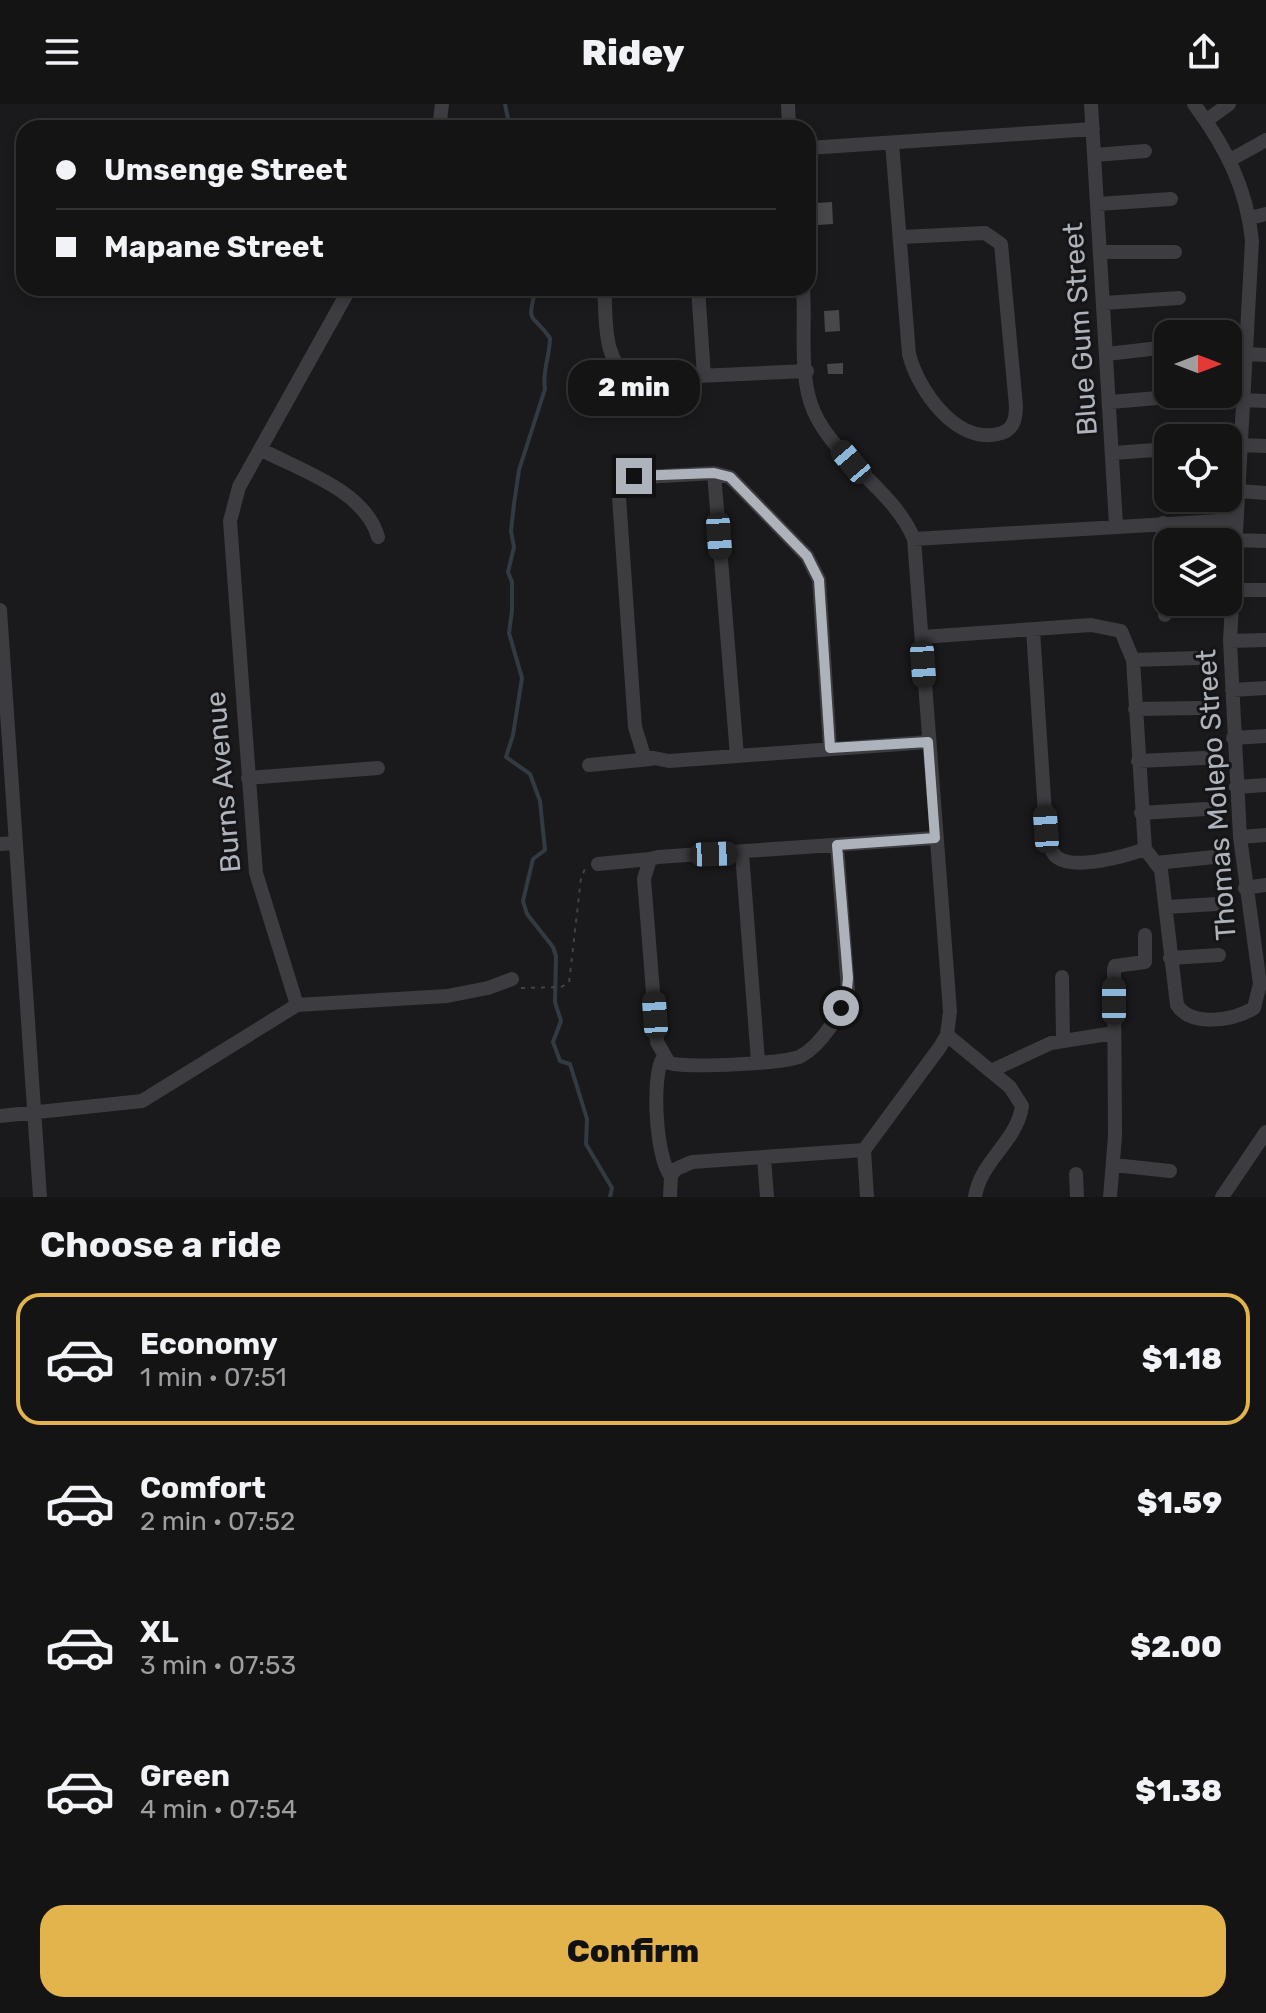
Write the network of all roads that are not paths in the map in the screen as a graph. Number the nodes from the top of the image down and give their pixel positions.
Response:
1 (1091, 104) edge
2 (1194, 104) edge
3 (1229, 104) edge
4 (1207, 120) junction
5 (1093, 129) junction
6 (1266, 140) edge
7 (892, 143) junction
8 (816, 148) edge
9 (1145, 151) dead end
10 (1095, 155) junction
11 (1230, 160) junction
12 (1171, 199) dead end
13 (1098, 204) junction
14 (1266, 214) edge
15 (1250, 218) junction
16 (901, 237) junction
17 (1101, 252) junction
18 (1175, 252) dead end
19 (1259, 259) edge
20 (341, 296) edge
21 (605, 296) edge
22 (699, 296) edge
23 (803, 296) edge
24 (1179, 298) dead end
25 (1104, 303) junction
26 (1258, 304) edge
27 (1154, 349) edge
28 (1107, 354) junction
29 (1246, 354) junction
30 (1266, 355) edge
31 (807, 371) junction
32 (704, 376) junction
33 (1154, 398) edge
34 (1243, 400) junction
35 (1266, 401) edge
36 (1111, 402) junction
37 (1241, 424) edge
38 (1242, 445) edge
39 (1266, 446) edge
40 (260, 449) junction
41 (1154, 450) edge
42 (1114, 453) junction
43 (714, 473) junction
44 (1242, 491) edge
45 (1266, 493) edge
46 (1237, 512) edge
47 (1236, 520) junction
48 (1163, 523) junction
49 (1116, 525) junction
50 (1163, 528) edge
51 (1235, 528) edge
52 (378, 537) dead end
53 (914, 539) junction
54 (1242, 540) edge
55 (1266, 541) edge
56 (1242, 590) edge
57 (1266, 590) edge
58 (0, 610) edge
59 (1231, 616) edge
60 (1033, 630) junction
61 (922, 637) junction
62 (1266, 640) edge
63 (1230, 641) junction
64 (1198, 658) dead end
65 (1133, 660) junction
66 (1266, 688) edge
67 (1232, 690) junction
68 (1200, 708) dead end
69 (1135, 709) junction
70 (1266, 736) edge
71 (1233, 738) junction
72 (928, 742) junction
73 (830, 748) junction
74 (645, 754) junction
75 (737, 756) junction
76 (1204, 758) dead end
77 (1138, 761) junction
78 (589, 765) dead end
79 (378, 768) dead end
80 (248, 778) junction
81 (1266, 785) edge
82 (1236, 787) junction
83 (1206, 809) dead end
84 (1141, 813) junction
85 (1266, 835) edge
86 (1240, 837) junction
87 (935, 838) junction
88 (16, 843) junction
89 (0, 844) edge
90 (837, 845) junction
91 (1145, 849) junction
92 (742, 853) junction
93 (1214, 857) dead end
94 (648, 862) junction
95 (1156, 863) junction
96 (598, 864) road end
97 (1266, 885) edge
98 (1245, 888) junction
99 (1216, 904) dead end
100 (1167, 907) junction
101 (1145, 935) dead end
102 (1259, 935) edge
103 (1219, 955) dead end
104 (1170, 958) junction
105 (1062, 977) dead end
106 (512, 979) road end
107 (1263, 984) edge
108 (297, 1005) junction
109 (1114, 1033) junction
110 (947, 1035) junction
111 (1063, 1039) junction
112 (666, 1061) junction
113 (758, 1061) junction
114 (991, 1071) junction
115 (34, 1114) junction
116 (0, 1116) edge
117 (1266, 1132) edge
118 (864, 1150) junction
119 (764, 1158) junction
120 (1114, 1165) junction
121 (1170, 1171) dead end
122 (1076, 1174) dead end
123 (671, 1176) junction
124 (40, 1197) edge
125 (670, 1197) edge
126 (767, 1197) edge
127 (867, 1197) edge
128 (975, 1197) edge
129 (1077, 1197) edge
130 (1110, 1197) edge
131 (1222, 1197) edge

1 - 5 street, Blue Gum Street
2 - 4 street, Thomas Molepo Street
3 - 4 street
4 - 11 street, Thomas Molepo Street
5 - 7 street
5 - 10 street, Blue Gum Street
6 - 11 street
7 - 8 street
7 - 16 street
9 - 10 street
10 - 13 street, Blue Gum Street
11 - 15 street, Thomas Molepo Street
12 - 13 street
13 - 17 street, Blue Gum Street
14 - 15 street
15 - 19 street, Thomas Molepo Street
16 - 16 street
17 - 18 street
17 - 25 street, Blue Gum Street
19 - 26 street, Thomas Molepo Street
20 - 40 street, Burns Avenue
21 - 32 street
22 - 32 street
23 - 31 street
24 - 25 street
25 - 28 street, Blue Gum Street
26 - 29 street, Thomas Molepo Street
27 - 28 street
28 - 36 street, Blue Gum Street
29 - 30 street
29 - 34 street, Thomas Molepo Street
31 - 32 street
31 - 53 street
33 - 36 street
34 - 35 street
34 - 37 street, Thomas Molepo Street
36 - 42 street, Blue Gum Street
38 - 39 street
40 - 52 street
40 - 80 street, Burns Avenue
41 - 42 street
42 - 49 street, Blue Gum Street
43 - 73 street
43 - 74 street
43 - 75 street
44 - 45 street
46 - 47 street, Thomas Molepo Street
47 - 48 street
47 - 51 street, Thomas Molepo Street
48 - 49 street
48 - 50 street
49 - 53 street
53 - 61 street
54 - 55 street
56 - 57 street
58 - 88 street
59 - 63 street, Thomas Molepo Street
60 - 61 street
60 - 65 street
60 - 91 street
61 - 72 street
62 - 63 street
63 - 67 street, Thomas Molepo Street
64 - 65 street
65 - 69 street
66 - 67 street
67 - 71 street, Thomas Molepo Street
68 - 69 street
69 - 77 street
70 - 71 street
71 - 82 street, Thomas Molepo Street
72 - 73 street
72 - 87 street
73 - 75 street
74 - 75 street
74 - 78 street
76 - 77 street
77 - 84 street
79 - 80 street
80 - 108 street, Burns Avenue
81 - 82 street
82 - 86 street, Thomas Molepo Street
83 - 84 street
84 - 91 street
85 - 86 street
86 - 98 street, Thomas Molepo Street
87 - 90 street
87 - 110 street
88 - 89 street
88 - 115 street
90 - 92 street
90 - 113 street
91 - 95 street, Thomas Molepo Street
92 - 94 street
92 - 113 street
93 - 95 street
94 - 96 street
94 - 112 street
95 - 100 street, Thomas Molepo Street
97 - 98 street
98 - 102 street, Thomas Molepo Street
99 - 100 street
100 - 104 street, Thomas Molepo Street
101 - 109 street
102 - 107 street, Thomas Molepo Street
103 - 104 street
104 - 107 street, Thomas Molepo Street
105 - 111 street
106 - 108 street
108 - 115 street
109 - 111 street
109 - 120 street
110 - 114 street
110 - 118 street
111 - 114 street
112 - 113 street
112 - 123 street
114 - 128 street
115 - 116 street
115 - 124 street
117 - 131 street
118 - 119 street
118 - 127 street
119 - 123 street
119 - 126 street
120 - 121 street
120 - 130 street
122 - 129 street
123 - 125 street

